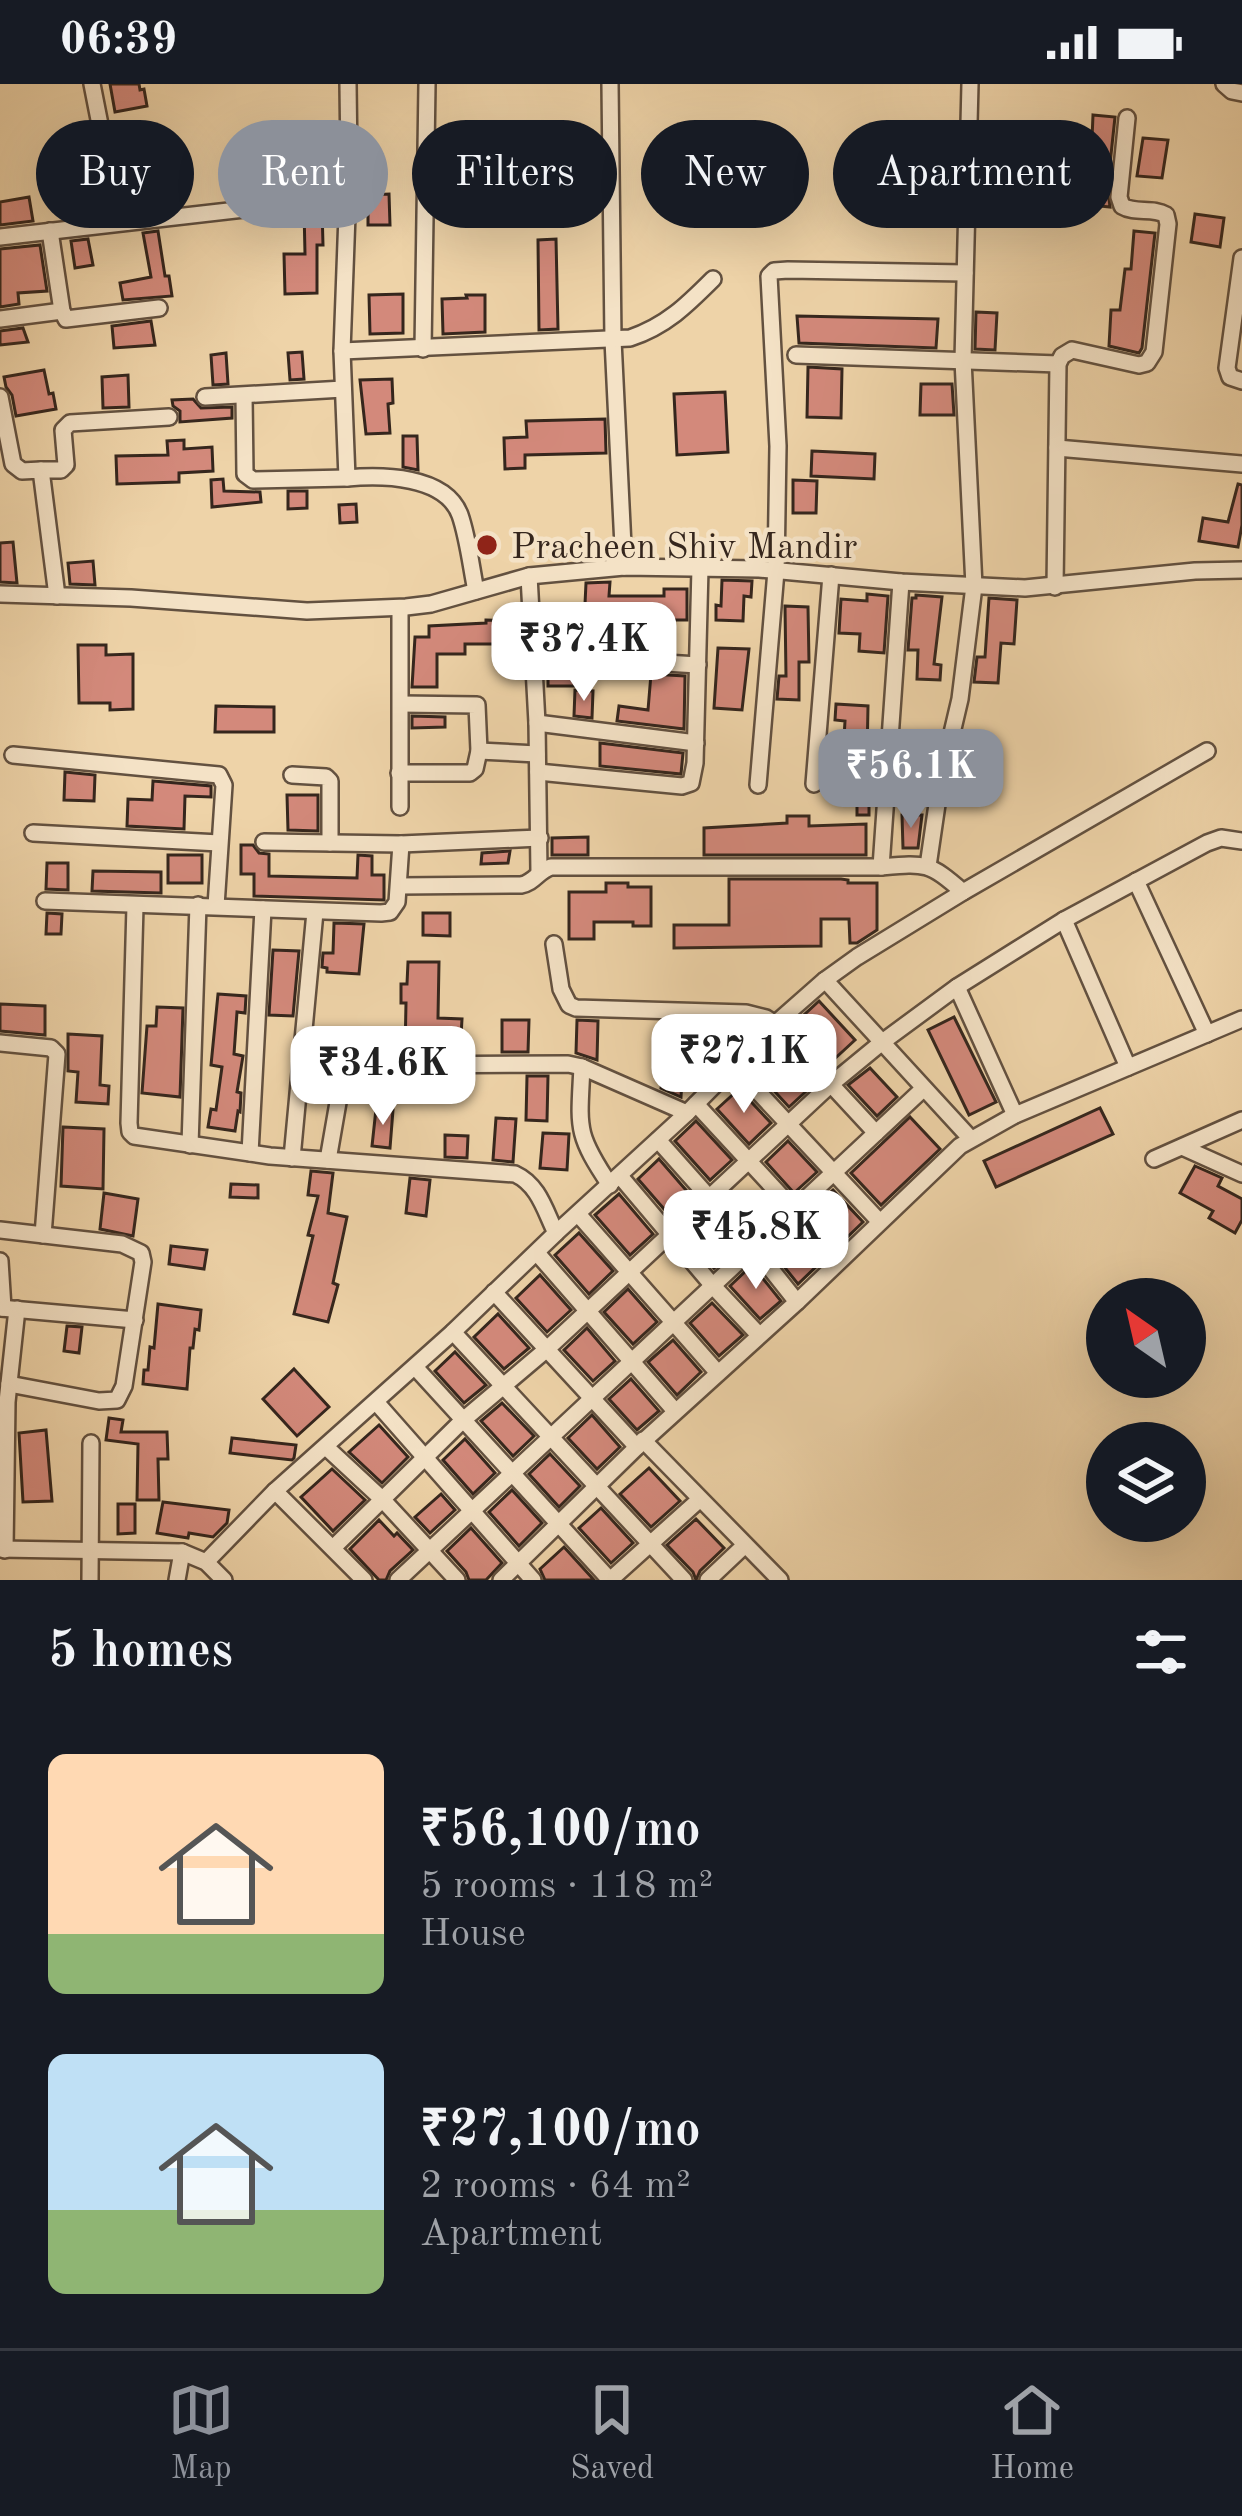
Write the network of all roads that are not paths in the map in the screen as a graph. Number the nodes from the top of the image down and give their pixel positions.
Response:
1 (92, 84) edge
2 (348, 84) edge
3 (427, 84) edge
4 (610, 84) edge
5 (970, 84) edge
6 (1224, 84) edge
7 (1242, 93) edge
8 (1127, 118) dead end
9 (99, 120) edge
10 (76, 228) edge
11 (50, 231) junction
12 (0, 237) edge
13 (1242, 258) edge
14 (965, 273) junction
15 (712, 279) dead end
16 (159, 308) dead end
17 (62, 311) junction
18 (0, 319) edge
19 (613, 340) junction
20 (423, 349) junction
21 (342, 351) junction
22 (796, 355) dead end
23 (963, 361) junction
24 (1058, 364) junction
25 (1242, 381) edge
26 (343, 389) junction
27 (244, 395) junction
28 (0, 397) edge
29 (205, 398) dead end
30 (169, 417) dead end
31 (1057, 448) junction
32 (1242, 464) edge
33 (41, 470) junction
34 (347, 478) junction
35 (624, 567) junction
36 (700, 568) junction
37 (1242, 570) edge
38 (776, 571) junction
39 (831, 575) junction
40 (529, 576) junction
41 (901, 582) junction
42 (974, 586) junction
43 (1055, 586) junction
44 (476, 591) junction
45 (0, 594) edge
46 (57, 596) junction
47 (400, 608) junction
48 (533, 656) junction
49 (698, 665) junction
50 (401, 704) junction
51 (537, 723) junction
52 (696, 743) junction
53 (1207, 751) dead end
54 (479, 752) junction
55 (13, 754) dead end
56 (537, 754) junction
57 (538, 772) junction
58 (399, 773) junction
59 (292, 775) dead end
60 (814, 784) dead end
61 (758, 785) dead end
62 (400, 807) dead end
63 (33, 833) dead end
64 (540, 838) junction
65 (1242, 841) edge
66 (219, 842) junction
67 (264, 842) dead end
68 (330, 843) junction
69 (400, 844) junction
70 (928, 866) junction
71 (881, 867) junction
72 (539, 872) junction
73 (1136, 881) junction
74 (399, 886) junction
75 (963, 892) junction
76 (45, 901) dead end
77 (135, 906) junction
78 (207, 906) junction
79 (263, 909) junction
80 (315, 912) junction
81 (1064, 920) junction
82 (554, 944) dead end
83 (825, 980) junction
84 (957, 987) junction
85 (1242, 1019) edge
86 (776, 1024) junction
87 (1207, 1034) junction
88 (0, 1043) edge
89 (881, 1043) junction
90 (734, 1066) junction
91 (582, 1067) junction
92 (1128, 1067) junction
93 (830, 1085) junction
94 (922, 1089) junction
95 (692, 1108) junction
96 (1015, 1114) junction
97 (1242, 1120) edge
98 (789, 1124) junction
99 (876, 1133) junction
100 (971, 1139) junction
101 (658, 1140) junction
102 (190, 1145) junction
103 (1181, 1147) junction
104 (250, 1153) junction
105 (292, 1158) junction
106 (1154, 1159) dead end
107 (328, 1160) junction
108 (748, 1162) junction
109 (836, 1172) junction
110 (1242, 1174) edge
111 (615, 1180) junction
112 (710, 1199) junction
113 (794, 1210) junction
114 (578, 1214) junction
115 (879, 1220) junction
116 (0, 1230) edge
117 (556, 1233) junction
118 (670, 1233) junction
119 (43, 1235) junction
120 (754, 1248) junction
121 (537, 1253) junction
122 (0, 1261) edge
123 (836, 1262) junction
124 (629, 1270) junction
125 (713, 1286) junction
126 (494, 1292) junction
127 (797, 1302) junction
128 (7, 1308) edge
129 (587, 1311) junction
130 (135, 1320) junction
131 (675, 1322) junction
132 (454, 1332) junction
133 (758, 1334) junction
134 (547, 1348) junction
135 (632, 1362) junction
136 (415, 1367) junction
137 (718, 1372) junction
138 (9, 1384) junction
139 (503, 1384) junction
140 (592, 1400) junction
141 (376, 1402) junction
142 (675, 1411) junction
143 (462, 1421) junction
144 (551, 1438) junction
145 (91, 1443) dead end
146 (640, 1443) junction
147 (326, 1447) junction
148 (424, 1458) junction
149 (512, 1475) junction
150 (596, 1486) junction
151 (275, 1491) junction
152 (382, 1499) junction
153 (699, 1500) junction
154 (472, 1511) junction
155 (559, 1524) junction
156 (651, 1544) junction
157 (745, 1545) junction
158 (333, 1548) junction
159 (3, 1550) edge
160 (90, 1551) junction
161 (182, 1552) junction
162 (431, 1552) junction
163 (206, 1562) junction
164 (518, 1564) junction
165 (90, 1580) edge
166 (177, 1580) edge
167 (224, 1580) edge
168 (364, 1580) edge
169 (398, 1580) edge
170 (457, 1580) edge
171 (501, 1580) edge
172 (533, 1580) edge
173 (610, 1580) edge
174 (684, 1580) edge
175 (709, 1580) edge
176 (780, 1580) edge

1 - 9 street
2 - 21 street
3 - 20 street
4 - 19 street
5 - 14 street
6 - 7 street
8 - 24 street
10 - 11 street
11 - 12 street
11 - 17 street
13 - 25 street
14 - 23 street
14 - 38 street
15 - 19 street
16 - 17 street
17 - 18 street
19 - 20 street
19 - 35 street
20 - 21 street
21 - 26 street
22 - 23 street
23 - 24 street
23 - 42 street
24 - 31 street
26 - 27 street
26 - 34 street
27 - 29 street
27 - 34 street
28 - 33 street
30 - 33 street
31 - 32 street
31 - 43 street
33 - 46 street
34 - 44 street
35 - 36 street
35 - 40 street
36 - 38 street
36 - 49 street
37 - 43 street
38 - 39 street
38 - 61 street
39 - 41 street
39 - 60 street
40 - 44 street
40 - 48 street
41 - 42 street
41 - 71 street
42 - 43 street
42 - 70 street
44 - 47 street
45 - 46 street
46 - 47 street
47 - 50 street
48 - 49 street
48 - 51 street
49 - 52 street
50 - 54 street
50 - 58 street
51 - 52 street
51 - 56 street
52 - 57 street
53 - 75 street
54 - 56 street
54 - 58 street
55 - 66 street
56 - 57 street
57 - 64 street
58 - 62 street
59 - 68 street
63 - 66 street
64 - 69 street
64 - 72 street
65 - 73 street
66 - 78 street
67 - 68 street
68 - 69 street
69 - 74 street
70 - 71 street
70 - 75 street
71 - 72 street
72 - 74 street
73 - 81 street
73 - 87 street
74 - 80 street
75 - 83 street
76 - 77 street
77 - 78 street
77 - 102 street
78 - 79 street
78 - 102 street
79 - 80 street
79 - 104 street
80 - 105 street
81 - 84 street
81 - 92 street
82 - 86 street
83 - 86 street
83 - 89 street
84 - 89 street
84 - 96 street
85 - 87 street
86 - 90 street
86 - 93 street
87 - 92 street
88 - 119 street
89 - 93 street
89 - 94 street
90 - 95 street
90 - 98 street
91 - 95 street
91 - 107 street
91 - 111 street
92 - 96 street
93 - 98 street
93 - 99 street
94 - 99 street
94 - 100 street
95 - 101 street
95 - 108 street
96 - 100 street
97 - 103 street
98 - 108 street
98 - 109 street
99 - 109 street
100 - 115 street
101 - 111 street
101 - 112 street
102 - 104 street
103 - 106 street
103 - 110 street
104 - 105 street
105 - 107 street
107 - 117 street
108 - 112 street
108 - 113 street
109 - 113 street
109 - 115 street
111 - 114 street
111 - 118 street
112 - 118 street
112 - 120 street
113 - 120 street
113 - 123 street
114 - 117 street
114 - 124 street
115 - 123 street
116 - 119 street
117 - 121 street
118 - 124 street
118 - 125 street
119 - 130 street
120 - 125 street
120 - 127 street
121 - 126 street
121 - 129 street
122 - 128 street
123 - 127 street
124 - 129 street
124 - 131 street
125 - 131 street
125 - 133 street
126 - 132 street
126 - 134 street
127 - 133 street
128 - 130 street
128 - 138 street
129 - 134 street
129 - 135 street
130 - 138 street
131 - 135 street
131 - 137 street
132 - 136 street
132 - 139 street
133 - 137 street
134 - 139 street
134 - 140 street
135 - 140 street
135 - 142 street
136 - 141 street
136 - 143 street
137 - 142 street
138 - 159 street
139 - 143 street
139 - 144 street
140 - 144 street
140 - 146 street
141 - 147 street
141 - 148 street
142 - 146 street
143 - 148 street
143 - 149 street
144 - 149 street
144 - 150 street
145 - 160 street
146 - 150 street
146 - 153 street
147 - 151 street
147 - 152 street
148 - 152 street
148 - 154 street
149 - 154 street
149 - 155 street
150 - 155 street
150 - 156 street
151 - 158 street
151 - 163 street
152 - 158 street
152 - 162 street
153 - 156 street
153 - 157 street
154 - 162 street
154 - 164 street
155 - 164 street
155 - 173 street
156 - 173 street
156 - 174 street
157 - 175 street
157 - 176 street
158 - 168 street
159 - 160 street
160 - 161 street
160 - 165 street
161 - 163 street
161 - 166 street
162 - 169 street
162 - 170 street
163 - 167 street
164 - 171 street
164 - 172 street

